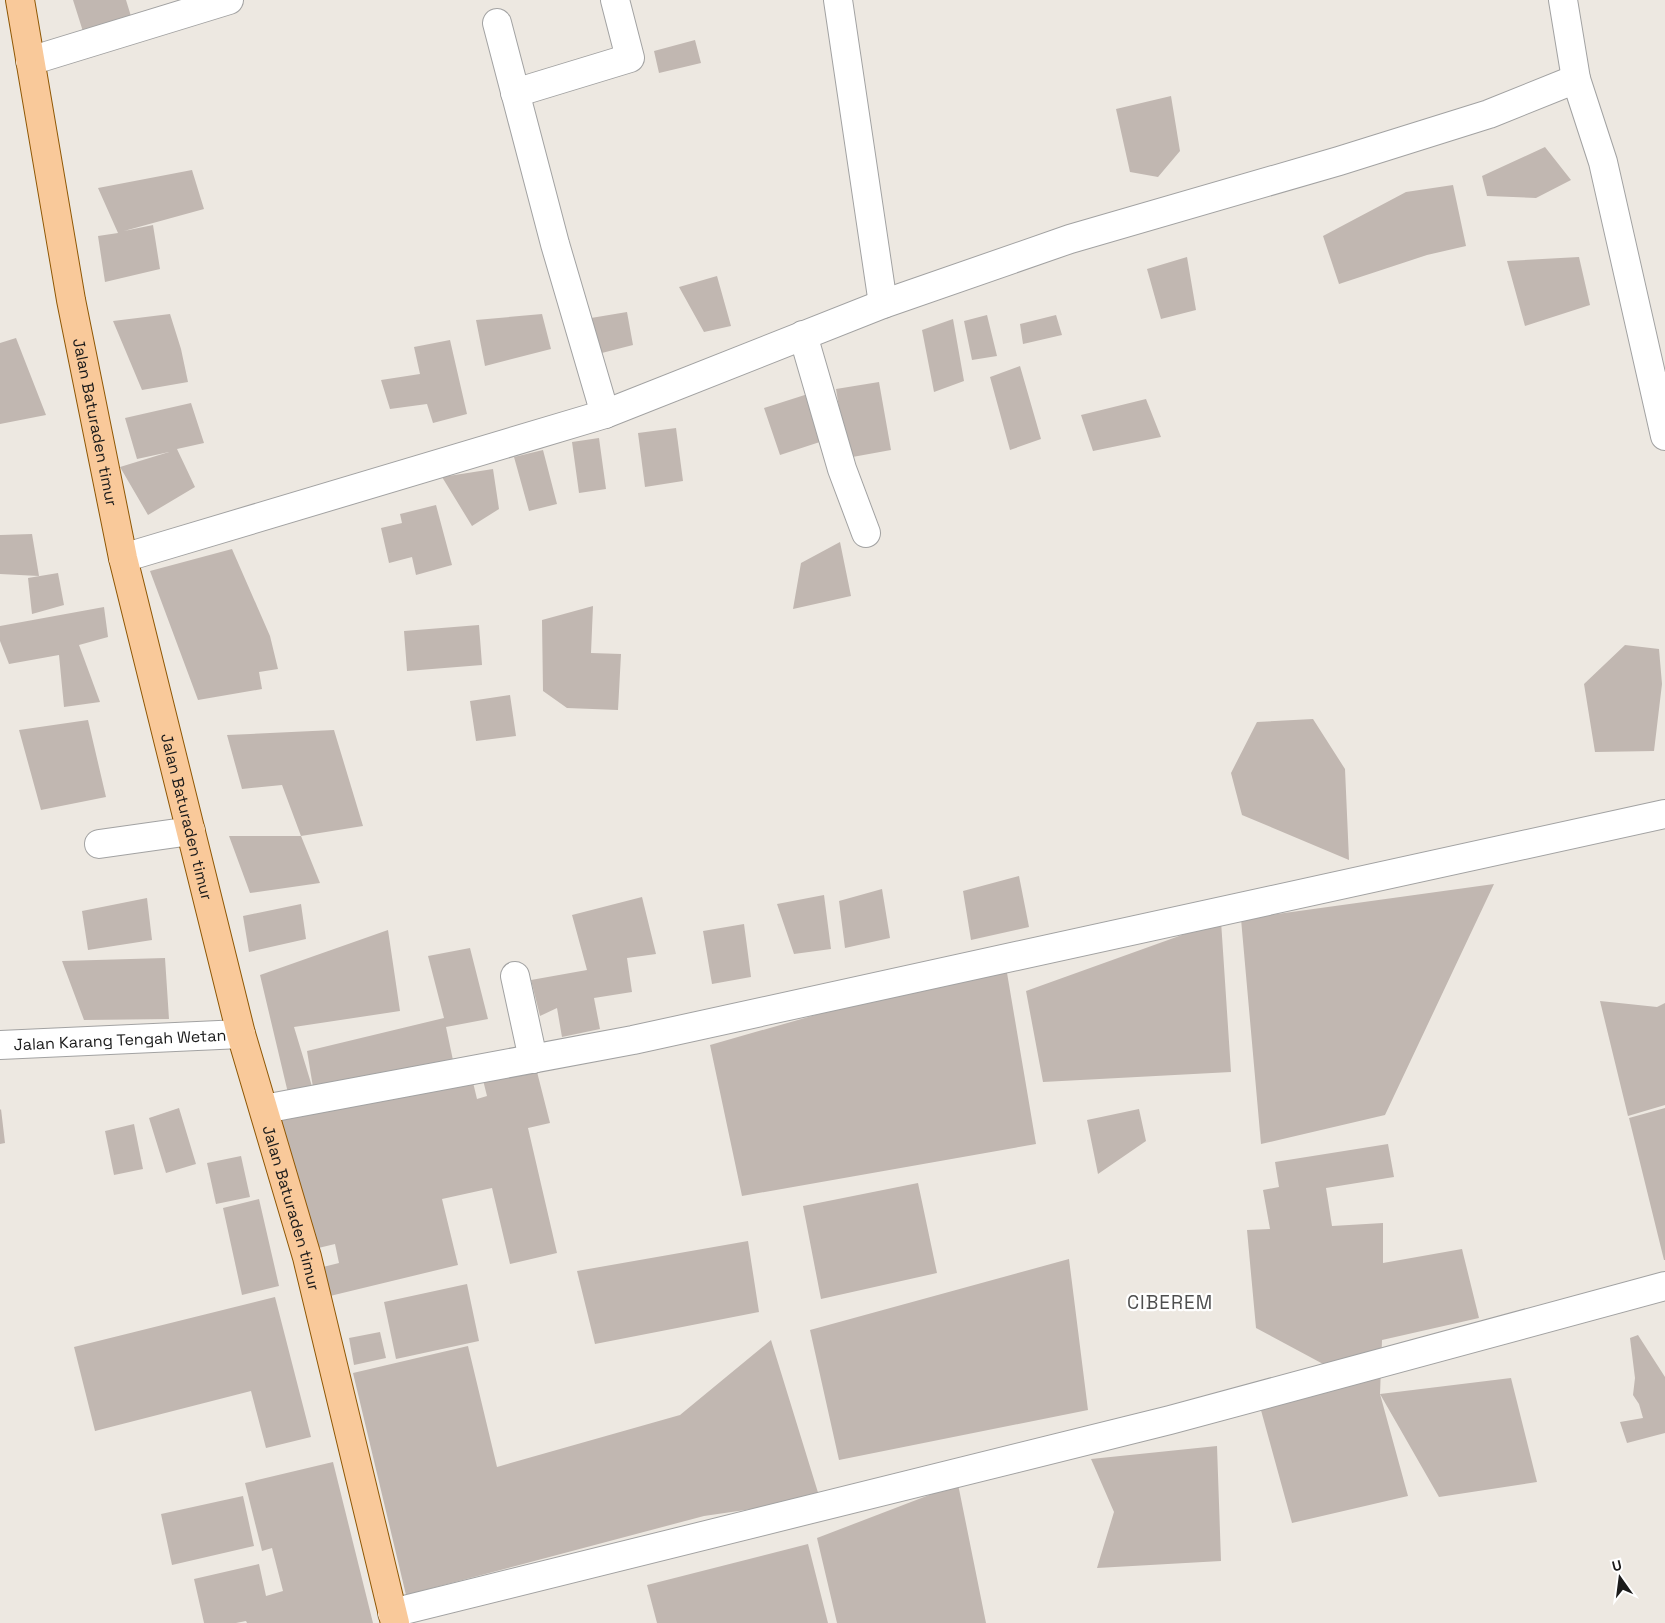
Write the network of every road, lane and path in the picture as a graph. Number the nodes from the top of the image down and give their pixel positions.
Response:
1 (20, 0) edge
2 (229, 0) edge
3 (616, 0) edge
4 (838, 0) edge
5 (1563, 0) edge
6 (497, 23) dead end
7 (30, 61) junction
8 (1576, 79) junction
9 (515, 93) junction
10 (883, 304) junction
11 (803, 335) junction
12 (605, 414) junction
13 (1665, 436) edge
14 (866, 533) dead end
15 (123, 558) junction
16 (1665, 814) edge
17 (191, 831) junction
18 (99, 844) dead end
19 (515, 976) dead end
20 (240, 1034) junction
21 (0, 1045) edge
22 (533, 1059) junction
23 (264, 1109) junction
24 (1665, 1286) edge
25 (394, 1618) edge

1 - 7 main road, Jalan Baturaden timur
2 - 7 street
3 - 9 street
4 - 10 street
5 - 8 street
6 - 9 street
7 - 15 main road, Jalan Baturaden timur
8 - 10 street
8 - 13 street
9 - 12 street
10 - 11 street
11 - 12 street
11 - 14 street
12 - 15 street
15 - 17 main road, Jalan Baturaden timur
16 - 22 street
17 - 18 street
17 - 20 main road, Jalan Baturaden timur
19 - 22 street
20 - 21 street, Jalan Karang Tengah Wetan
20 - 23 main road, Jalan Baturaden timur
22 - 23 street
23 - 25 main road, Jalan Baturaden timur
24 - 25 street

